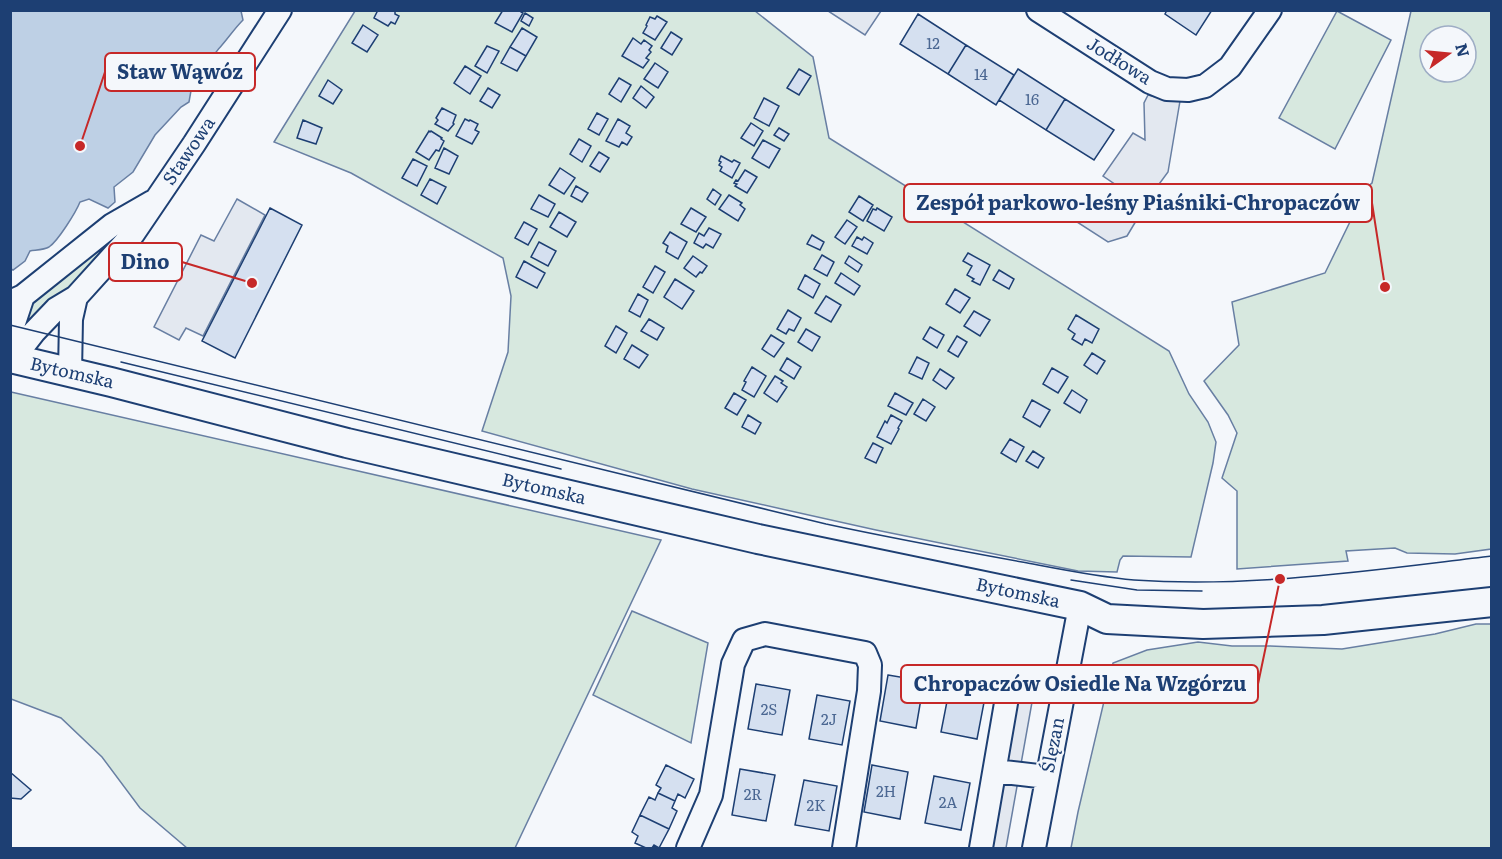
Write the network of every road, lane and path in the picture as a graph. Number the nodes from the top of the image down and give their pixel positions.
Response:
1 (280, 10) edge
2 (1270, 10) edge
3 (1044, 12) edge
4 (156, 200) junction
5 (76, 297) junction
6 (17, 299) edge
7 (12, 359) edge
8 (70, 374) junction
9 (1491, 583) edge
10 (1491, 602) edge
11 (1080, 606) junction
12 (1010, 680) dead end
13 (995, 771) junction
14 (1047, 777) junction
15 (688, 849) edge
16 (844, 849) edge
17 (981, 849) edge
18 (1034, 849) edge

1 - 4 street, Stawowa
2 - 3 street, Jodłowa
4 - 5 street, Stawowa
4 - 6 street
5 - 7 street, Stawowa
5 - 8 street
6 - 7 street
7 - 8 main road, Bytomska
8 - 11 main road, Bytomska
9 - 11 main road, Bytomska
10 - 11 main road, Bytomska
11 - 14 street, Ślęzan
12 - 13 street
13 - 14 street
13 - 17 street
14 - 18 street, Ślęzan
15 - 16 street

